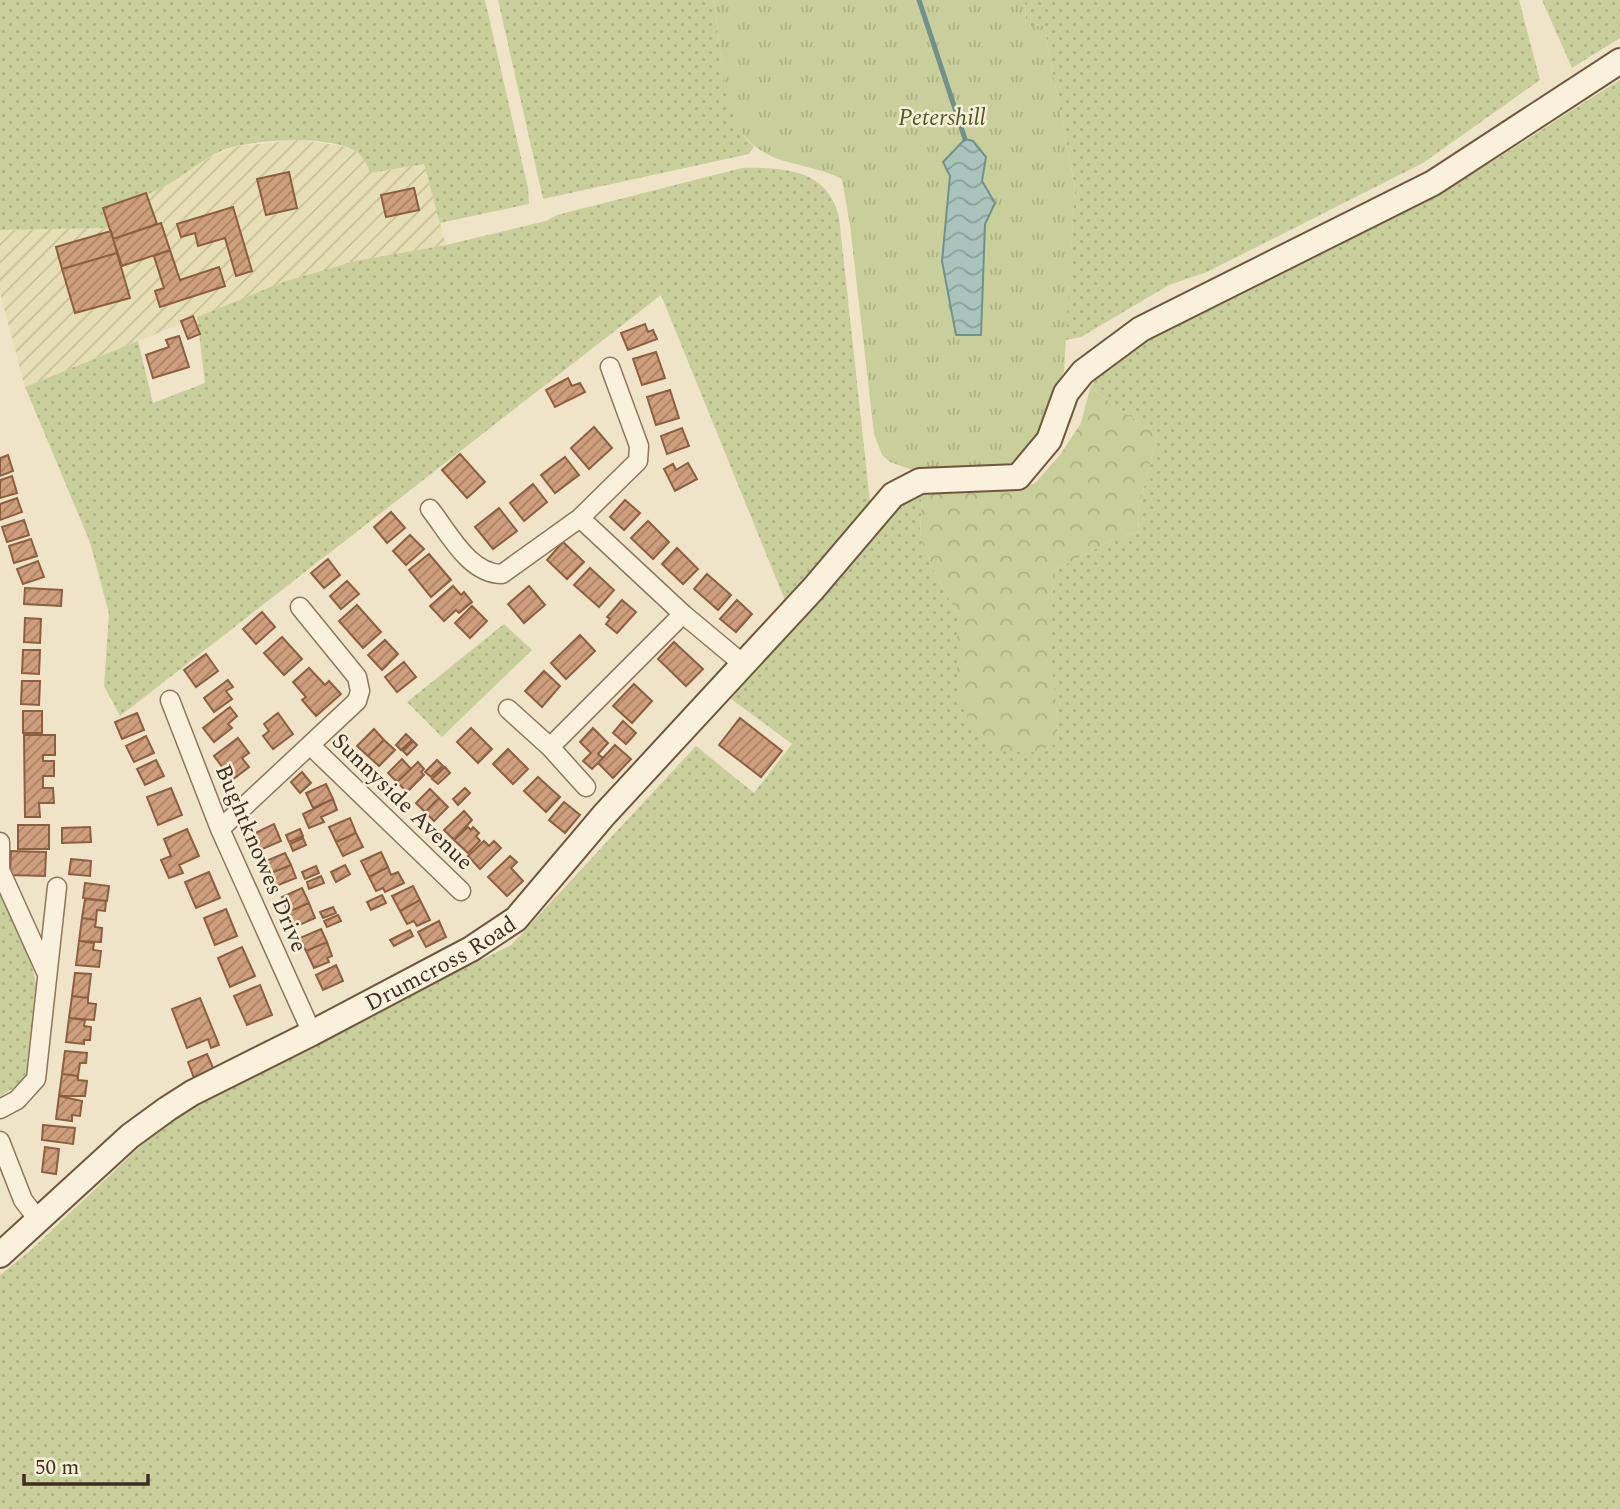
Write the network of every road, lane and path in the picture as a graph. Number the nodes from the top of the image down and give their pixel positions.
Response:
1 (1620, 61) edge
2 (610, 367) dead end
3 (430, 509) dead end
4 (580, 518) junction
5 (300, 607) dead end
6 (683, 614) junction
7 (743, 664) junction
8 (170, 701) dead end
9 (508, 709) dead end
10 (311, 746) junction
11 (550, 747) junction
12 (586, 787) dead end
13 (220, 829) junction
14 (0, 842) edge
15 (57, 887) dead end
16 (461, 891) dead end
17 (47, 974) junction
18 (312, 1033) junction
19 (0, 1109) edge
20 (0, 1141) edge
21 (39, 1221) junction
22 (0, 1255) edge

1 - 7 street, Drumcross Road
2 - 4 street
3 - 4 street
4 - 6 street
5 - 10 street, Sunnyside Avenue
6 - 7 street
6 - 11 street
7 - 18 street, Drumcross Road
8 - 13 street, Bughtknowes Drive
9 - 11 street
10 - 13 street, Sunnyside Avenue
10 - 16 street, Sunnyside Avenue
11 - 12 street
13 - 18 street, Bughtknowes Drive
14 - 17 street
15 - 17 street
17 - 19 street
18 - 21 street, Drumcross Road
20 - 21 street
21 - 22 street, Drumcross Road

